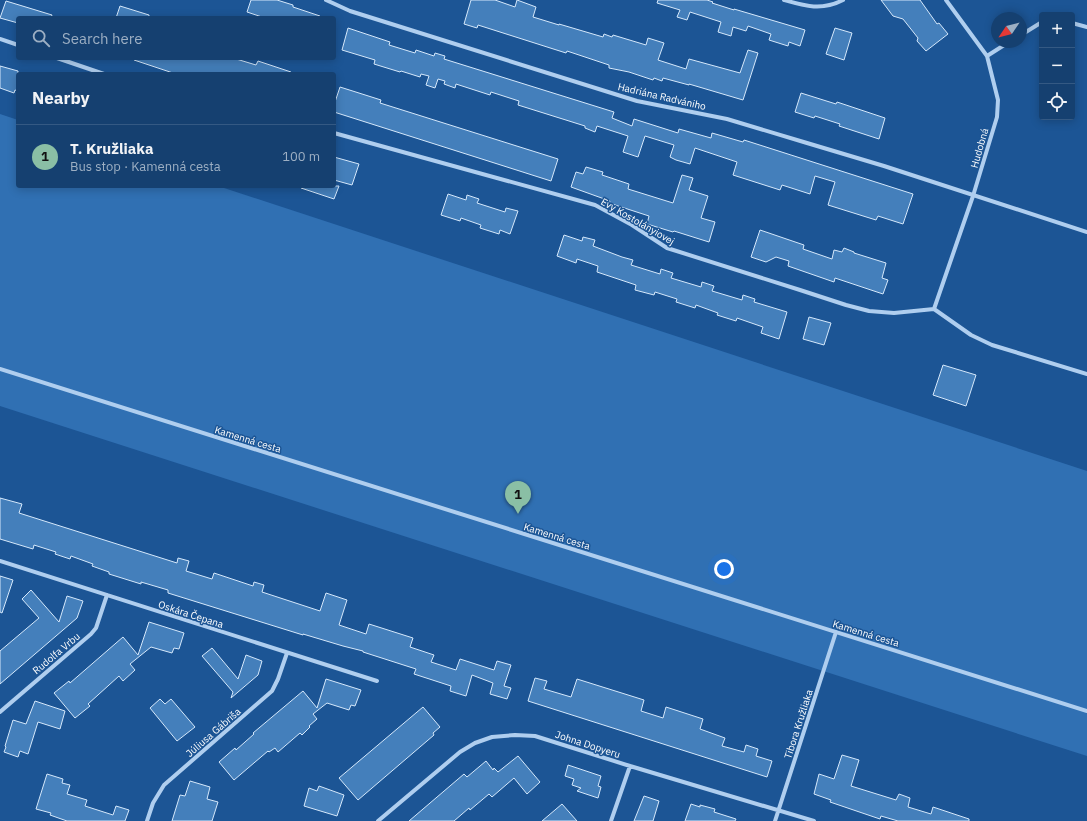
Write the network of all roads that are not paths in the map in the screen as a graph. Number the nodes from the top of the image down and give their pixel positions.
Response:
1 (326, 0) edge
2 (784, 0) edge
3 (842, 0) edge
4 (946, 0) edge
5 (1039, 24) edge
6 (1075, 24) edge
7 (1087, 27) edge
8 (1027, 31) edge
9 (0, 39) edge
10 (16, 44) edge
11 (1000, 48) edge
12 (987, 56) junction
13 (64, 60) edge
14 (98, 72) edge
15 (336, 134) edge
16 (974, 196) junction
17 (1087, 232) edge
18 (934, 309) junction
19 (0, 369) edge
20 (1087, 374) edge
21 (0, 561) edge
22 (107, 595) junction
23 (836, 632) junction
24 (287, 653) junction
25 (377, 681) dead end
26 (1087, 710) edge
27 (0, 712) edge
28 (630, 766) junction
29 (779, 810) junction
30 (147, 821) edge
31 (378, 821) edge
32 (611, 821) edge
33 (775, 821) edge
34 (814, 821) edge

1 - 16 street, Hadriána Radvániho
2 - 3 street
4 - 12 street, Hudobná
5 - 8 street
6 - 7 street
9 - 10 street
11 - 12 street
12 - 16 street, Hudobná
13 - 14 street
15 - 18 street, Evy Kostolányiovej
16 - 17 street, Hadriána Radvániho
16 - 18 street, Hudobná
18 - 20 street
19 - 23 street, Kamenná cesta
21 - 22 street, Oskára Čepana
22 - 24 street, Oskára Čepana
22 - 27 street, Rudolfa Vrbu
23 - 26 street, Kamenná cesta
23 - 29 street, Tibora Kružliaka
24 - 25 street, Oskára Čepana
24 - 30 street, Júliusa Gábriša
28 - 29 street, Johna Dopyeru
28 - 31 street, Johna Dopyeru
28 - 32 street
29 - 33 street, Tibora Kružliaka
29 - 34 street, Johna Dopyeru

